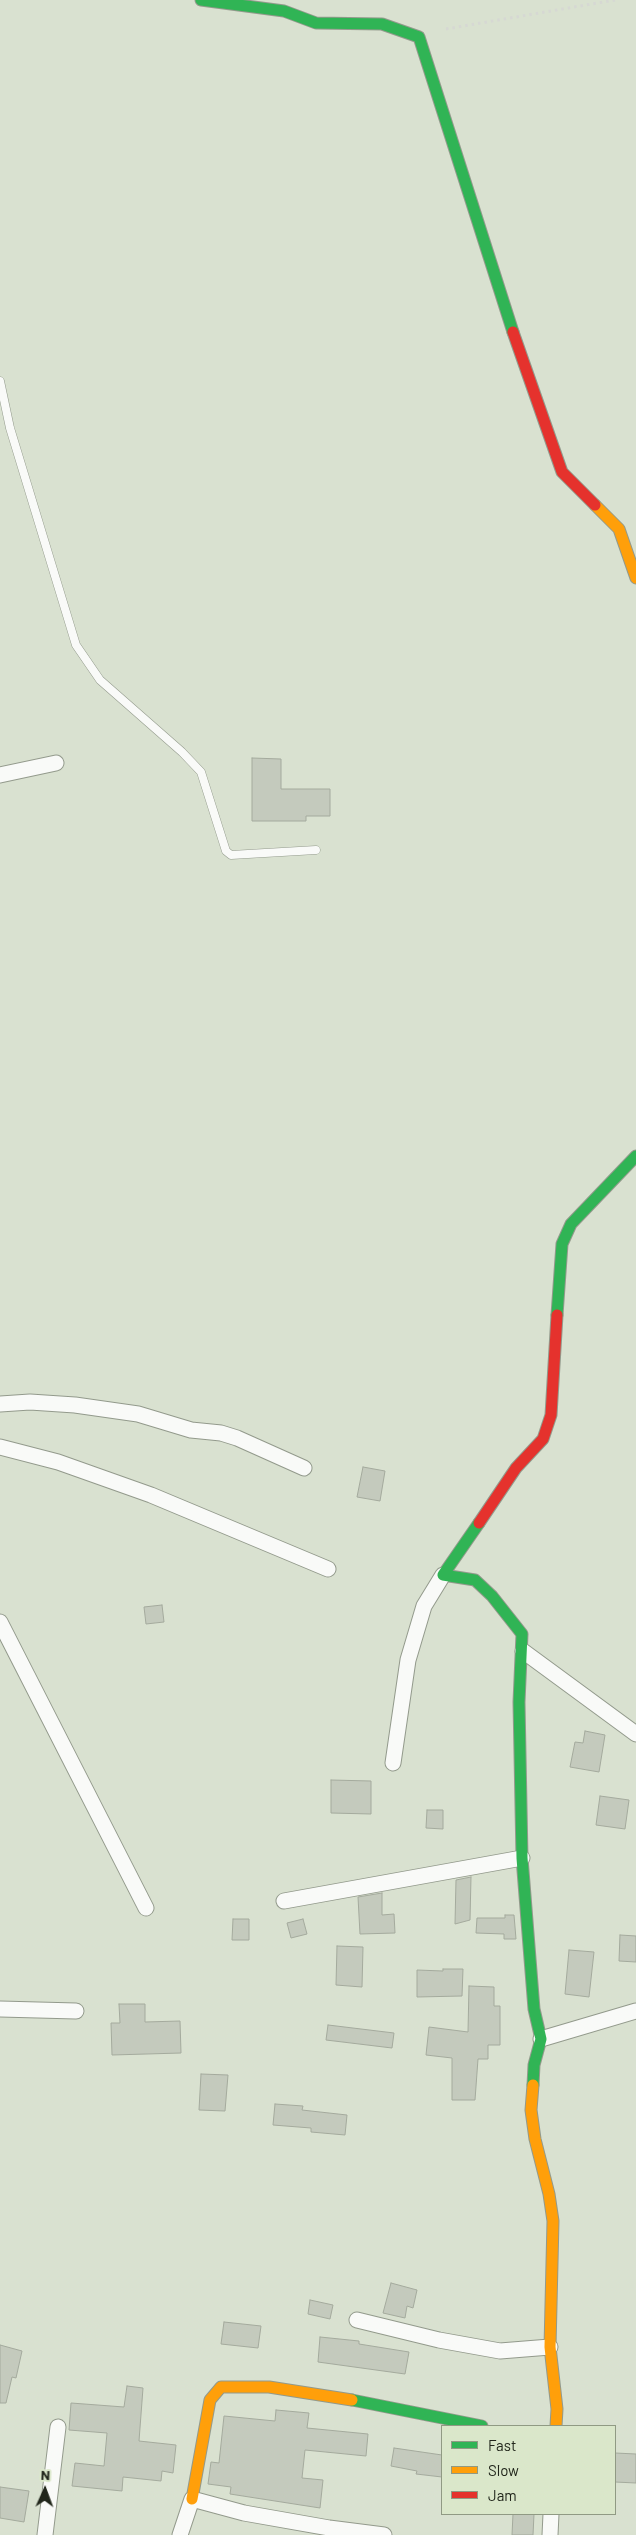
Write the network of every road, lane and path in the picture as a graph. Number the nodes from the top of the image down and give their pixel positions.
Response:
1 (201, 0) edge
2 (615, 0) edge
3 (446, 28) dead end
4 (0, 381) edge
5 (636, 578) edge
6 (56, 764) dead end
7 (0, 775) edge
8 (316, 850) dead end
9 (636, 1156) edge
10 (0, 1404) edge
11 (0, 1448) edge
12 (304, 1468) dead end
13 (328, 1569) dead end
14 (443, 1574) junction
15 (0, 1622) edge
16 (523, 1650) junction
17 (636, 1734) edge
18 (394, 1763) dead end
19 (522, 1858) junction
20 (284, 1901) dead end
21 (146, 1908) dead end
22 (0, 2009) edge
23 (76, 2011) dead end
24 (636, 2012) edge
25 (541, 2039) junction
26 (357, 2320) dead end
27 (550, 2347) junction
28 (477, 2425) edge
29 (556, 2425) edge
30 (58, 2427) dead end
31 (192, 2499) junction
32 (551, 2515) edge
33 (45, 2535) edge
34 (180, 2535) edge
35 (384, 2535) edge
36 (550, 2535) edge

1 - 5 street
2 - 3 path
4 - 8 lane
6 - 7 street
9 - 14 street
10 - 12 street
11 - 13 street
14 - 16 street
14 - 18 street
15 - 21 street
16 - 17 street
16 - 19 street
19 - 20 street
19 - 25 street
22 - 23 street
24 - 25 street
25 - 27 street
26 - 27 street
27 - 29 street
28 - 31 street
30 - 33 street
31 - 34 street
31 - 35 street
32 - 36 street

